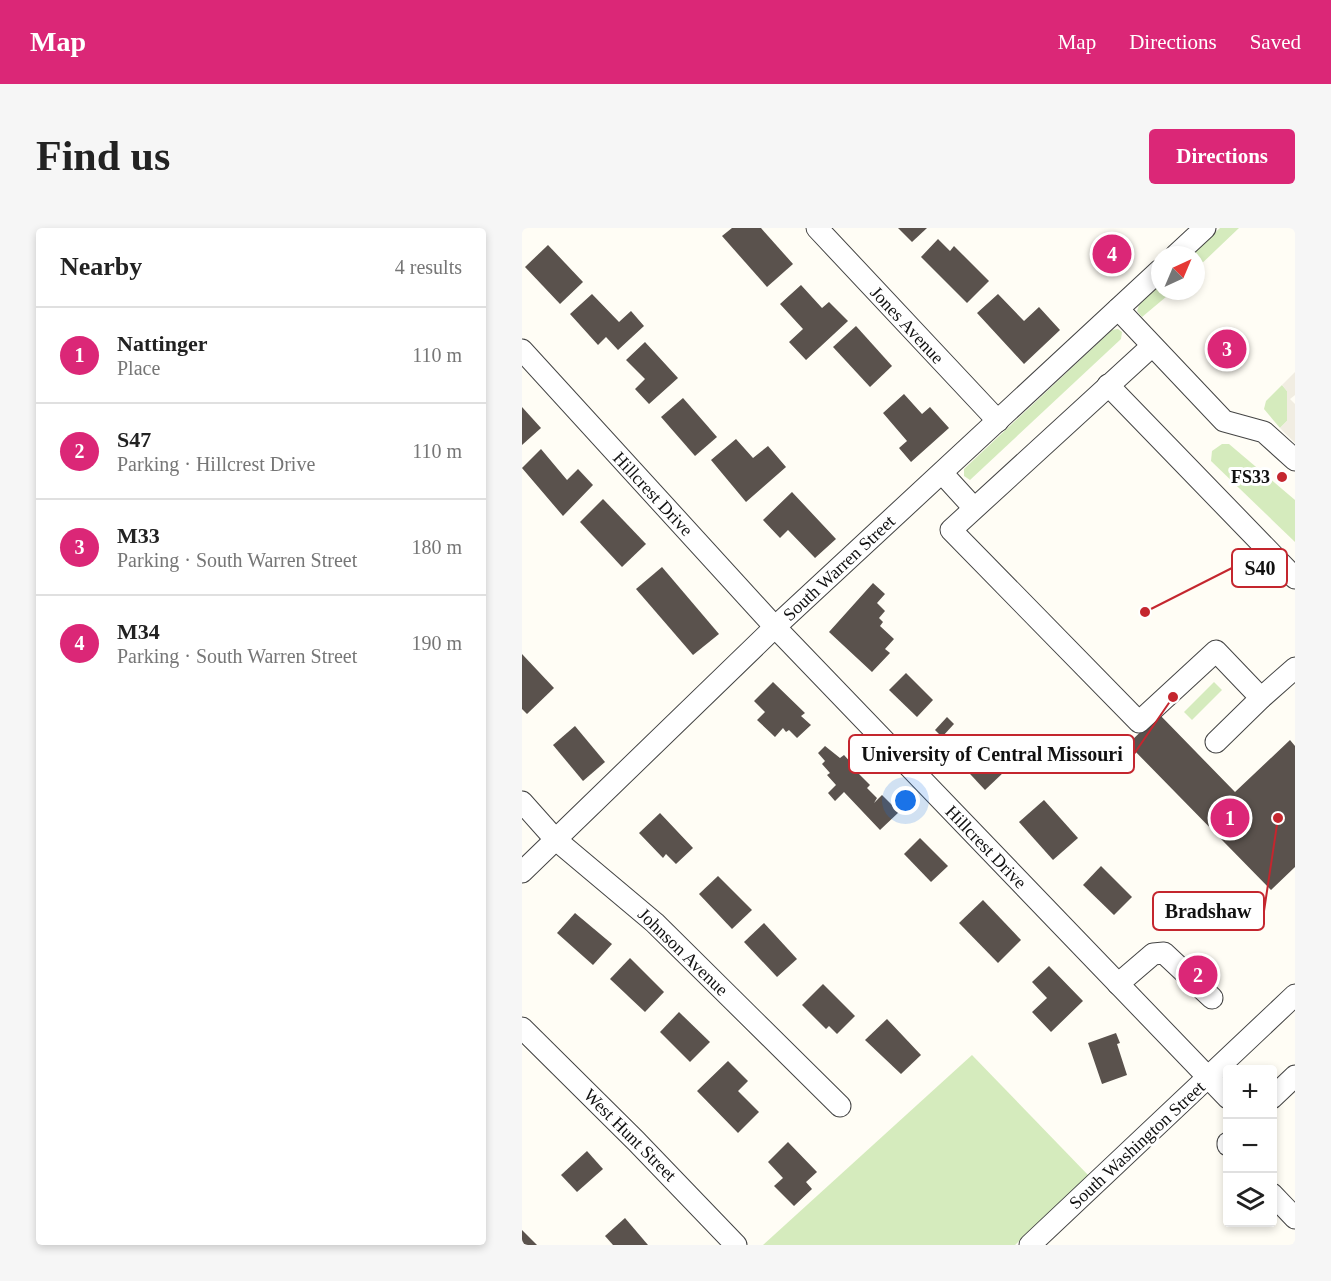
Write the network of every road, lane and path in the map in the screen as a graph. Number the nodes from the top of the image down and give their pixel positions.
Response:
1 (817, 228) edge
2 (1204, 228) edge
3 (1185, 246) edge
4 (1151, 278) edge
5 (1118, 309) junction
6 (1152, 346) junction
7 (522, 350) edge
8 (1108, 384) junction
9 (998, 421) junction
10 (1295, 460) edge
11 (942, 473) junction
12 (974, 508) junction
13 (1295, 578) edge
14 (775, 627) junction
15 (1295, 668) edge
16 (1261, 698) junction
17 (1216, 742) dead end
18 (522, 802) edge
19 (555, 839) junction
20 (522, 872) edge
21 (1118, 984) junction
22 (1295, 995) edge
23 (1212, 999) dead end
24 (522, 1028) edge
25 (1295, 1076) edge
26 (1209, 1078) junction
27 (1277, 1093) edge
28 (1223, 1094) edge
29 (840, 1106) dead end
30 (1277, 1199) edge
31 (1295, 1218) edge
32 (736, 1245) edge
33 (1030, 1245) edge

1 - 9 street, Jones Avenue
2 - 3 street
4 - 5 street, South Warren Street
5 - 6 street
5 - 9 street, South Warren Street
6 - 8 street
6 - 10 street
7 - 14 street, Hillcrest Drive
8 - 12 street
8 - 13 street
9 - 11 street, South Warren Street
11 - 12 street
11 - 14 street, South Warren Street
12 - 16 street
14 - 19 street, South Warren Street
14 - 21 street, Hillcrest Drive
15 - 16 street
16 - 17 street
18 - 19 street, Johnson Avenue
19 - 20 street, South Warren Street
19 - 29 street, Johnson Avenue
21 - 23 street
21 - 26 street, Hillcrest Drive
22 - 26 street, South Washington Street
24 - 32 street, West Hunt Street
25 - 27 street
26 - 28 street, Hillcrest Drive
26 - 33 street, South Washington Street
30 - 31 street

